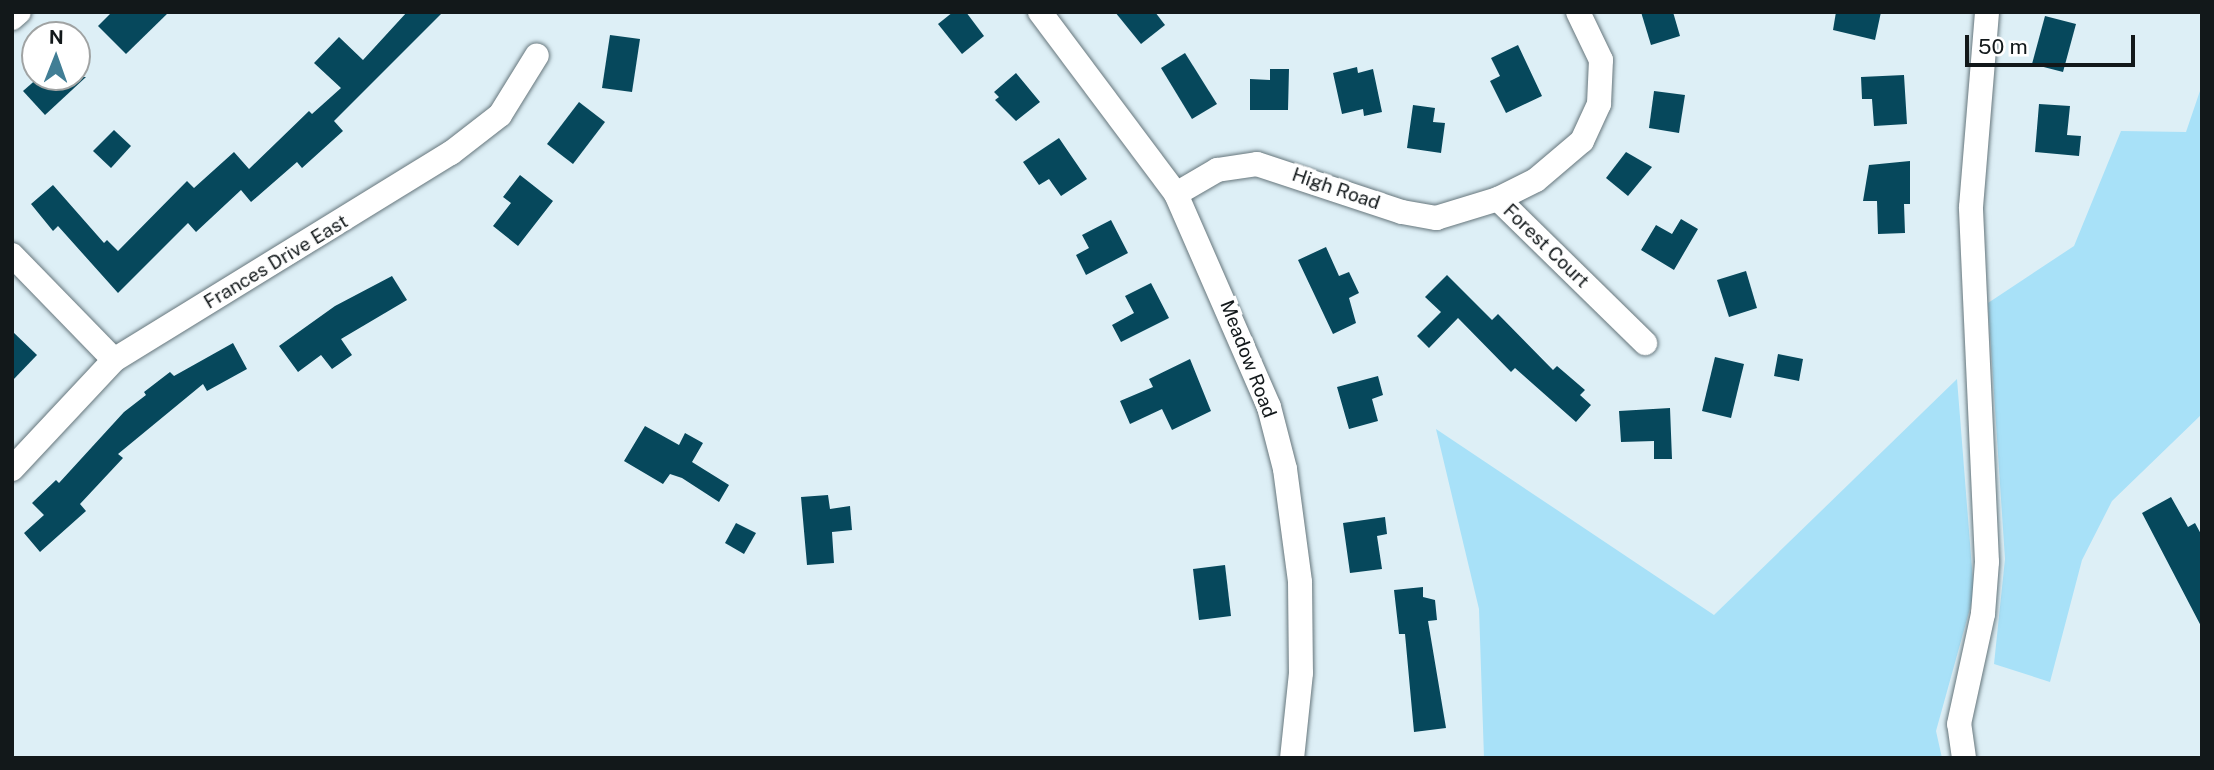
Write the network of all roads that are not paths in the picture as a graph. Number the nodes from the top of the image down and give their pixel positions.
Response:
1 (19, 12) edge
2 (1040, 12) edge
3 (1578, 12) edge
4 (1987, 12) edge
5 (12, 19) edge
6 (537, 55) dead end
7 (1176, 194) junction
8 (1498, 199) junction
9 (12, 255) edge
10 (1645, 343) dead end
11 (114, 360) junction
12 (12, 469) edge
13 (1292, 758) edge
14 (1964, 758) edge

1 - 5 street
2 - 7 street, Meadow Road
3 - 8 street, Forest Court
4 - 14 street
6 - 11 street, Frances Drive East
7 - 8 street, High Road
7 - 13 street, Meadow Road
8 - 10 street, Forest Court
9 - 11 street
11 - 12 street, Frances Drive East

